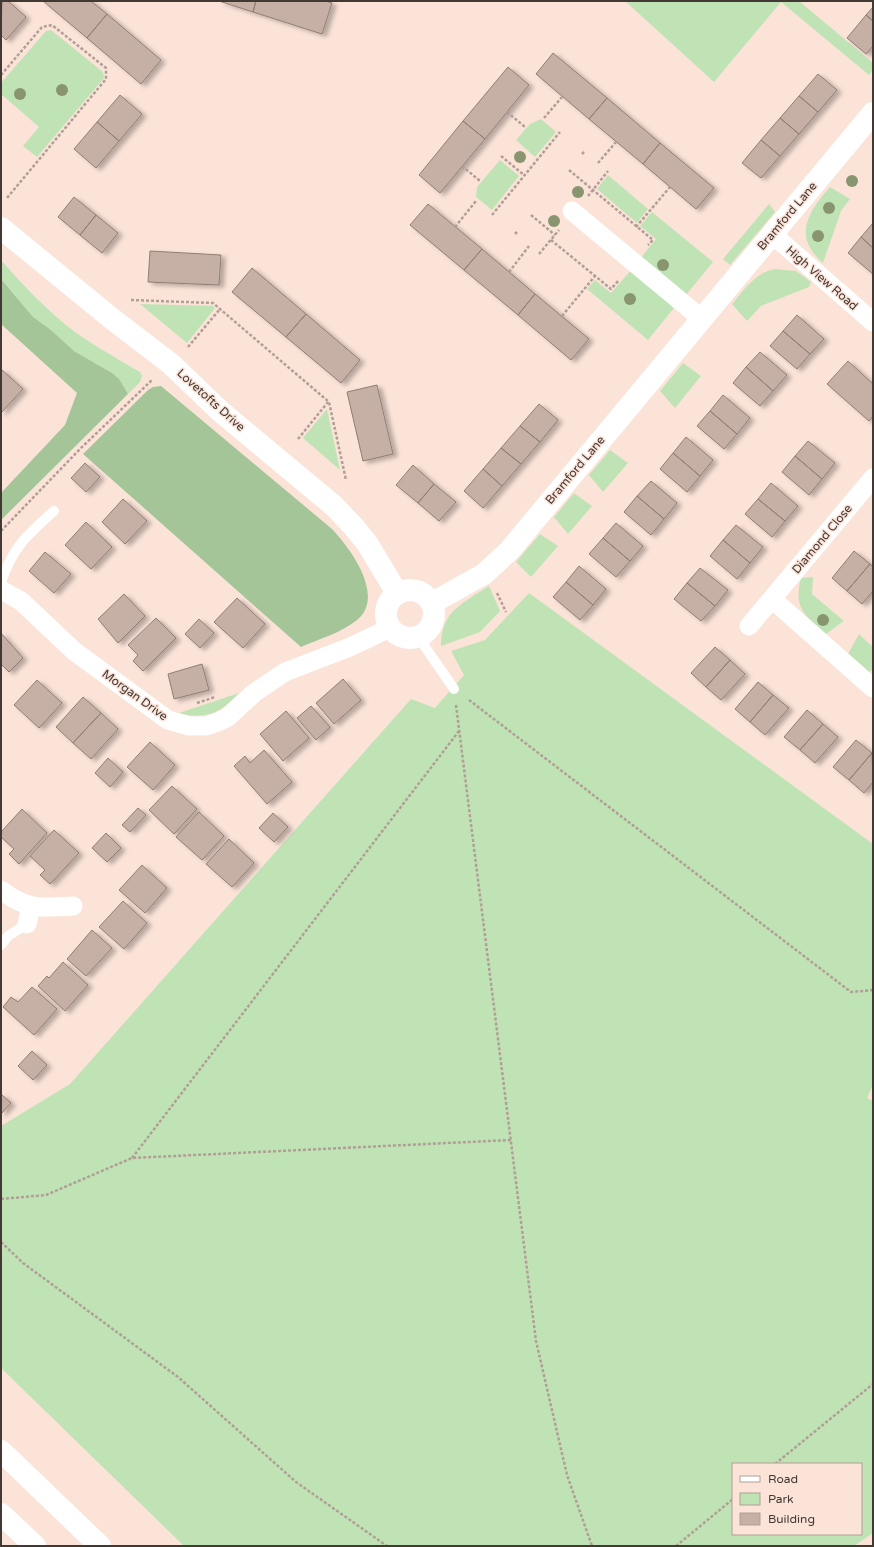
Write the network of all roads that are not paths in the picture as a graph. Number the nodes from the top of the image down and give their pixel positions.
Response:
1 (873, 113) edge
2 (578, 206) road end
3 (1, 228) edge
4 (772, 234) junction
5 (702, 319) junction
6 (873, 322) edge
7 (873, 478) edge
8 (54, 511) dead end
9 (1, 582) edge
10 (1, 590) edge
11 (397, 594) junction
12 (772, 599) junction
13 (432, 603) junction
14 (749, 626) dead end
15 (390, 628) junction
16 (419, 638) junction
17 (873, 688) edge
18 (454, 689) road end
19 (1, 890) edge
20 (73, 906) dead end
21 (29, 915) junction
22 (1, 945) edge
23 (1, 1451) edge
24 (1, 1514) edge
25 (35, 1546) edge
26 (100, 1546) edge

1 - 4 main road, Bramford Lane
2 - 5 street
3 - 11 main road, Lovetofts Drive
4 - 5 main road, Bramford Lane
4 - 6 street, High View Road
5 - 13 main road, Bramford Lane
7 - 12 street, Diamond Close
8 - 9 lane
10 - 15 street, Morgan Drive
11 - 13 main road
11 - 15 main road
12 - 14 street, Diamond Close
12 - 17 street
13 - 16 main road
15 - 16 main road
16 - 18 lane
19 - 21 street
20 - 21 street
21 - 22 lane
23 - 26 main road
24 - 25 main road

